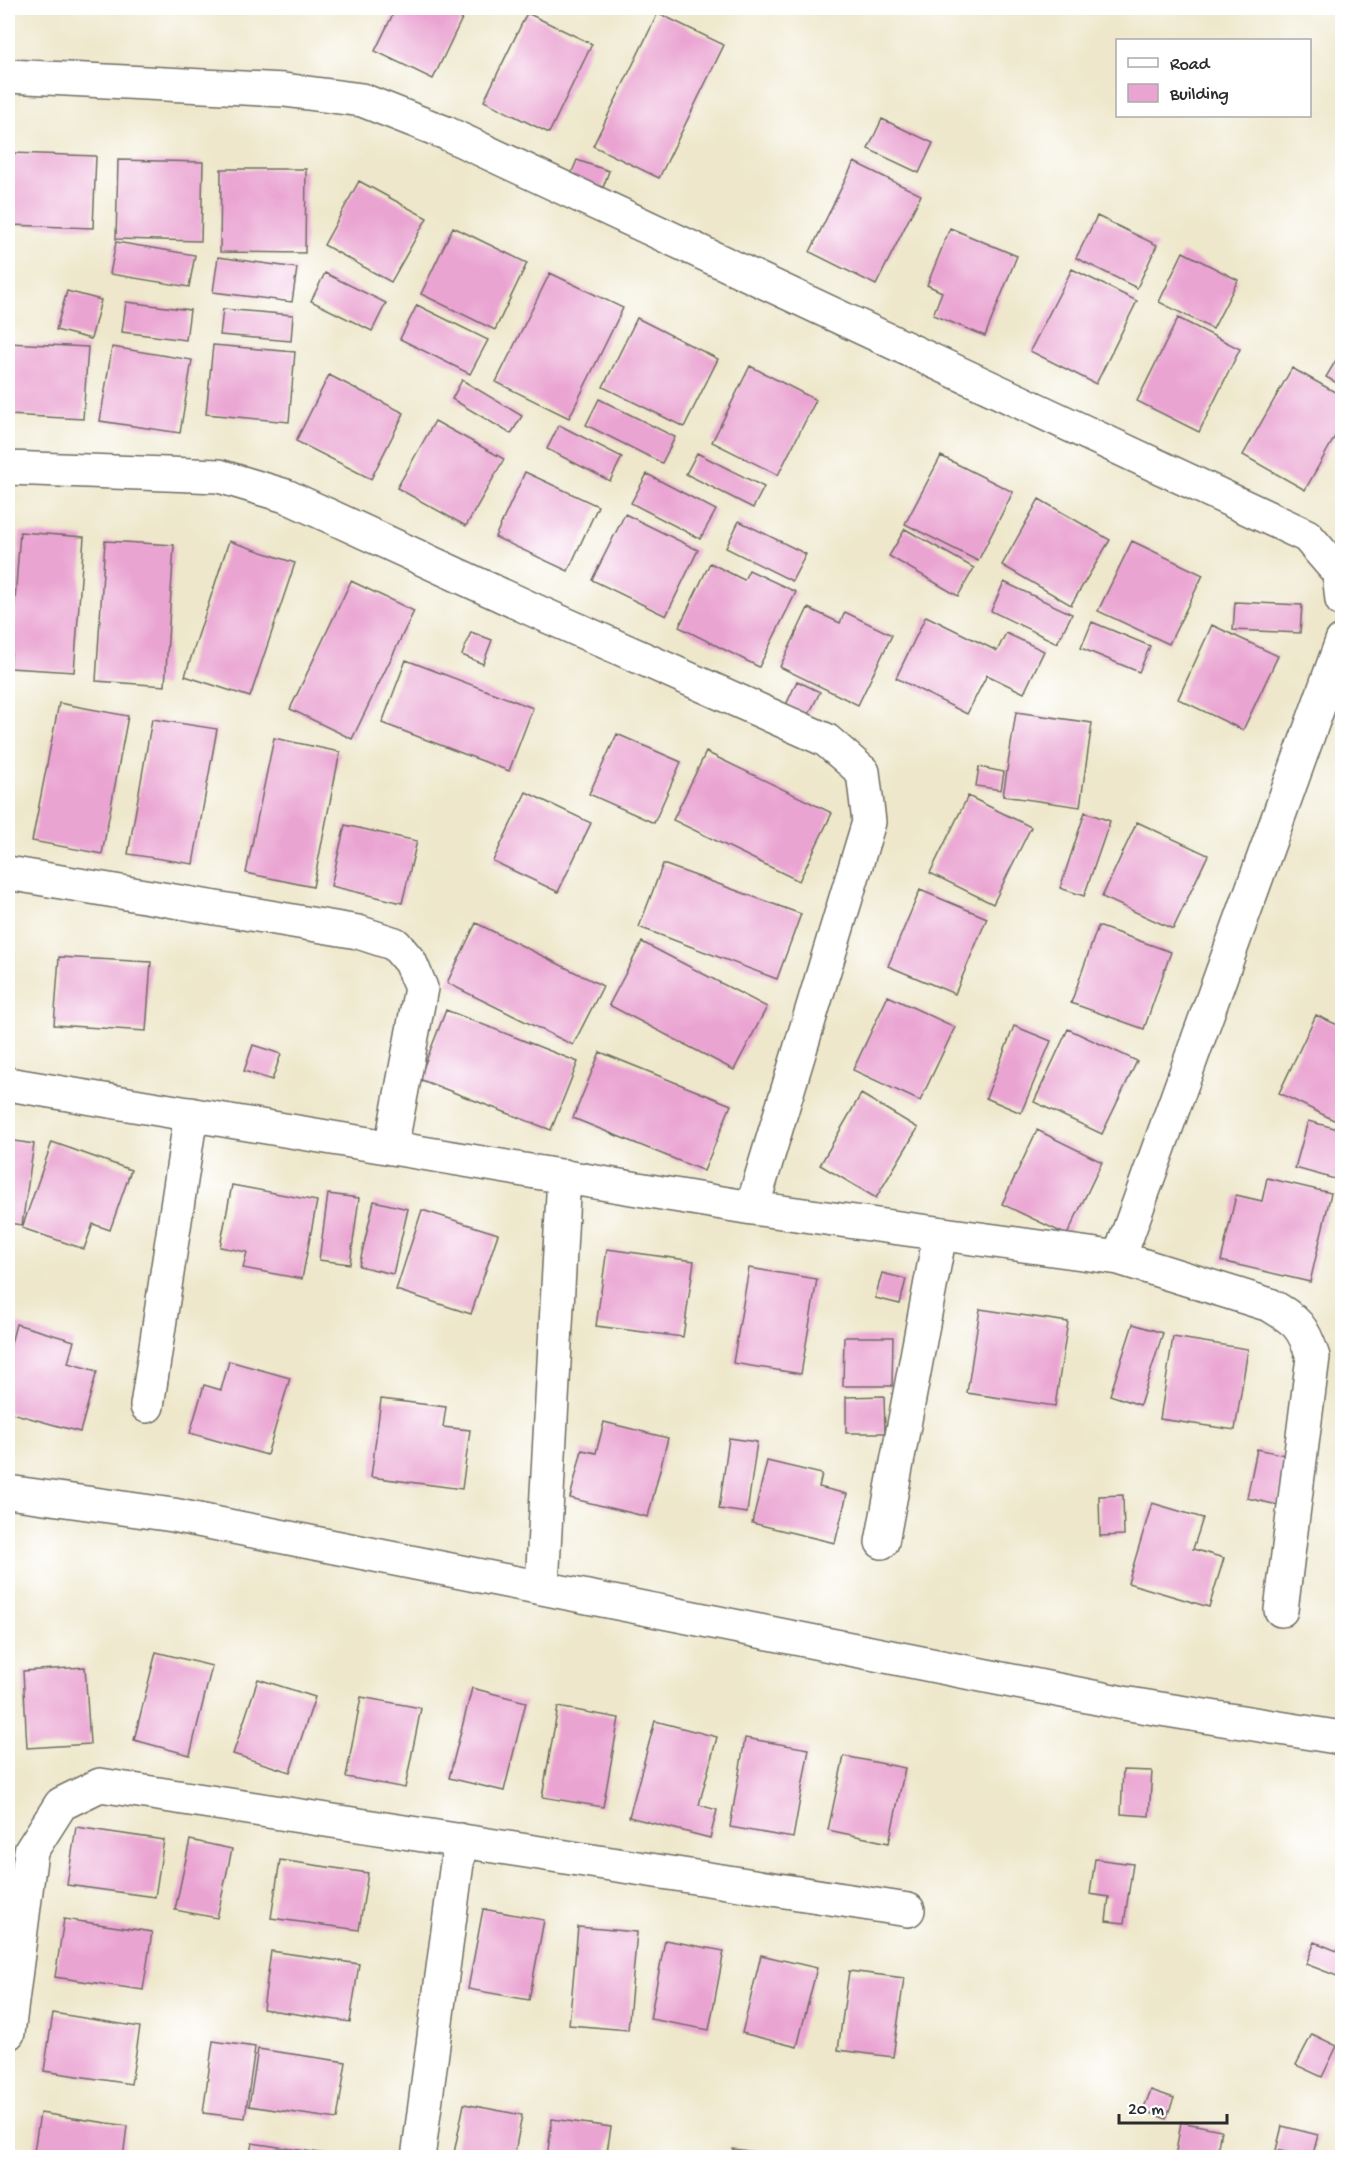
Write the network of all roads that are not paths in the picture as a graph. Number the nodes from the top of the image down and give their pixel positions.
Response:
1 (8, 76) edge
2 (8, 468) edge
3 (1342, 600) edge
4 (1342, 641) edge
5 (8, 873) edge
6 (8, 1084) edge
7 (190, 1114) junction
8 (390, 1148) junction
9 (564, 1176) junction
10 (752, 1208) junction
11 (940, 1233) junction
12 (1119, 1258) junction
13 (147, 1406) dead end
14 (8, 1492) edge
15 (882, 1542) dead end
16 (542, 1587) junction
17 (1281, 1610) dead end
18 (1342, 1738) edge
19 (460, 1840) junction
20 (908, 1910) dead end
21 (8, 2033) edge
22 (418, 2157) edge

1 - 3 street
2 - 10 street
4 - 12 street
5 - 8 street
6 - 7 street
7 - 8 street
7 - 13 street
8 - 9 street
9 - 10 street
9 - 16 street
10 - 11 street
11 - 12 street
11 - 15 street
12 - 17 street
14 - 16 street
16 - 18 street
19 - 20 street
19 - 21 street
19 - 22 street

